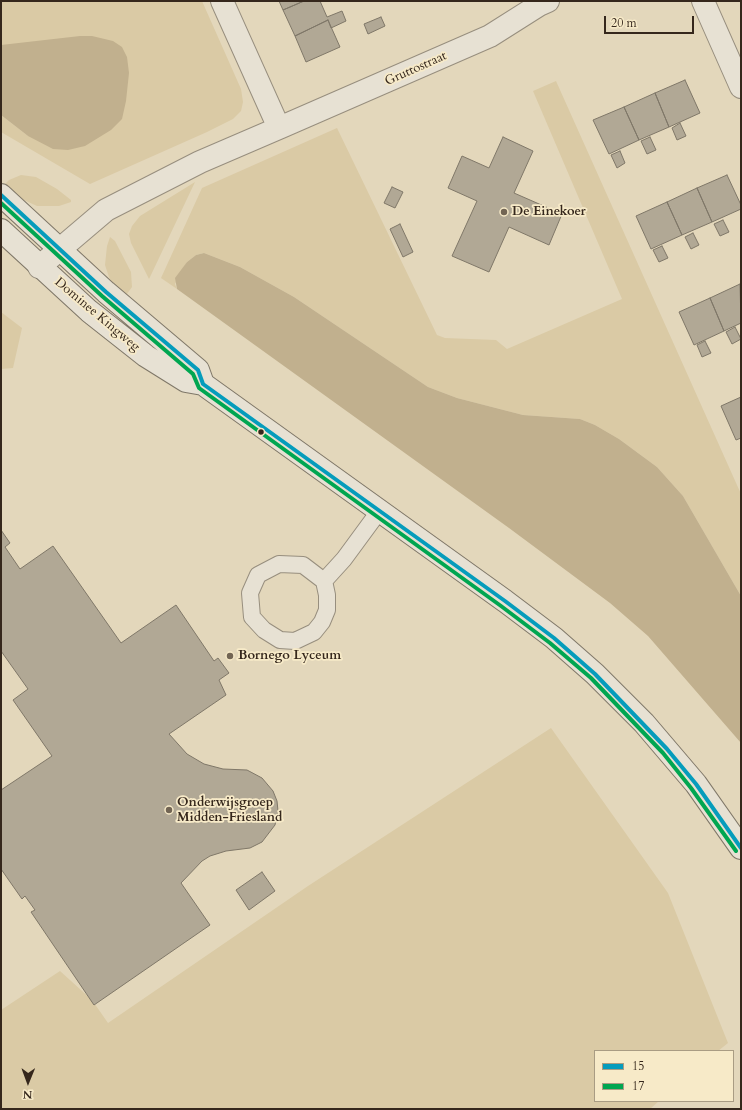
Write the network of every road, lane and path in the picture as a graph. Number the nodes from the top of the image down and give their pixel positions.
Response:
1 (222, 1) edge
2 (703, 1) edge
3 (542, 2) edge
4 (741, 87) edge
5 (279, 128) junction
6 (1, 195) edge
7 (1, 230) edge
8 (59, 249) junction
9 (40, 267) junction
10 (203, 384) junction
11 (380, 510) junction
12 (324, 581) junction
13 (741, 848) edge

1 - 5 main road
2 - 4 main road
3 - 5 main road, Gruttostraat
5 - 8 main road, Gruttostraat
6 - 8 main road, Dominee Kingweg
7 - 9 main road, Dominee Kingweg
8 - 9 main road, Gruttostraat
8 - 10 main road, Dominee Kingweg
9 - 10 main road, Dominee Kingweg
10 - 11 main road, Dominee Kingweg
11 - 12 lane
11 - 13 main road, Dominee Kingweg
12 - 12 lane

